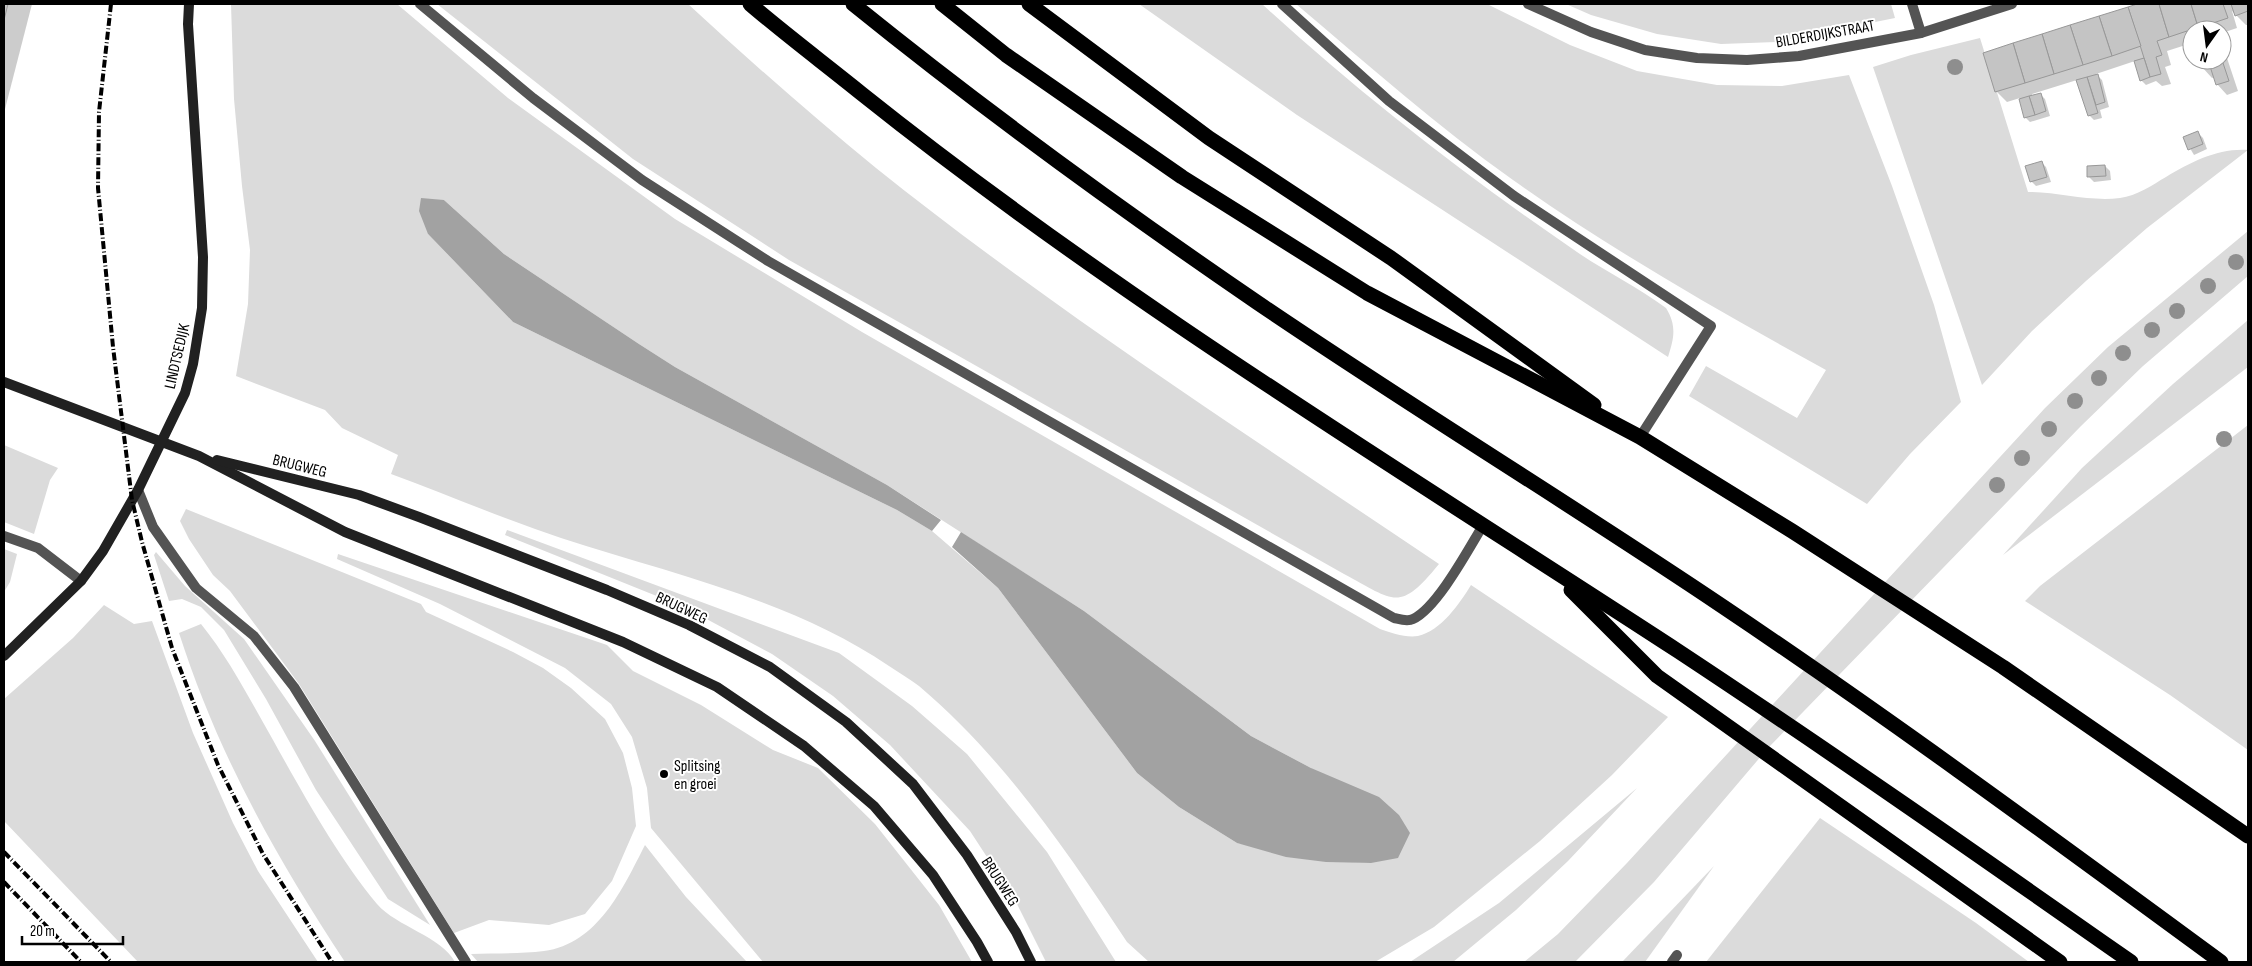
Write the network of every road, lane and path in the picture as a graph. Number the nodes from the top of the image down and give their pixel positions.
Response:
1 (189, 4) edge
2 (420, 4) edge
3 (750, 4) edge
4 (853, 4) edge
5 (942, 4) edge
6 (1029, 4) edge
7 (1282, 4) edge
8 (1528, 4) edge
9 (1912, 4) edge
10 (2012, 4) edge
11 (1921, 32) junction
12 (4, 382) edge
13 (1640, 438) junction
14 (200, 456) junction
15 (138, 490) junction
16 (1482, 526) junction
17 (4, 536) edge
18 (1551, 570) junction
19 (81, 581) junction
20 (4, 656) edge
21 (2248, 836) edge
22 (466, 962) edge
23 (988, 962) edge
24 (1031, 962) edge
25 (2060, 962) edge
26 (2131, 962) edge
27 (2221, 962) edge

1 - 15 main road, LINDTSEDIJK
2 - 16 street
3 - 16 highway
4 - 27 highway
5 - 13 highway
6 - 13 highway
7 - 13 street
8 - 11 street, BILDERDIJKSTRAAT
9 - 11 street
10 - 11 street, BILDERDIJKSTRAAT
12 - 14 main road, BRUGWEG
13 - 21 highway
14 - 23 main road, BRUGWEG
14 - 24 main road, BRUGWEG
15 - 19 main road, LINDTSEDIJK
15 - 22 street
16 - 18 highway
17 - 19 street
18 - 25 highway
18 - 26 highway
19 - 20 main road, LINDTSEDIJK

